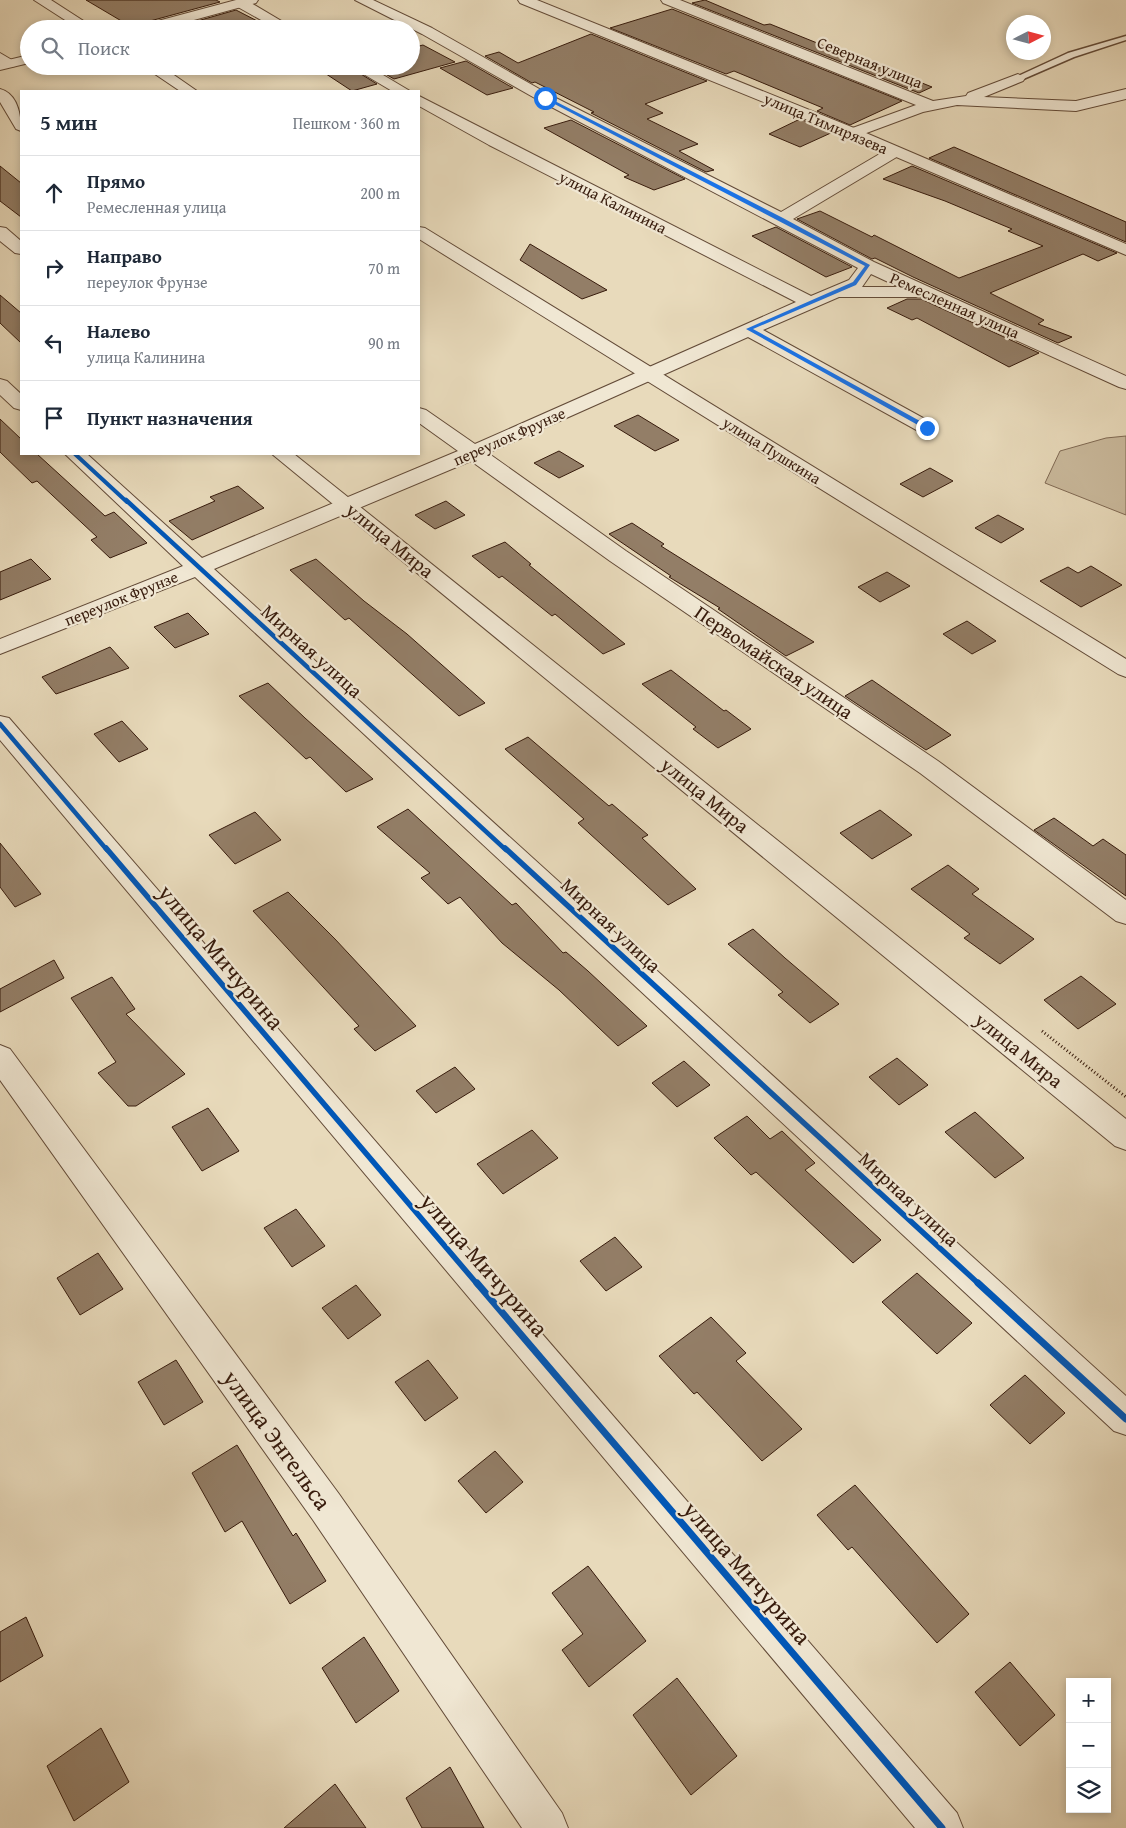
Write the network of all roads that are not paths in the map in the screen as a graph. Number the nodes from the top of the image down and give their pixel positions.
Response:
1 (42, 0) edge
2 (362, 0) edge
3 (525, 0) edge
4 (668, 0) edge
5 (246, 2) edge
6 (74, 20) edge
7 (178, 20) edge
8 (274, 20) edge
9 (404, 20) edge
10 (420, 28) edge
11 (1126, 38) edge
12 (20, 59) edge
13 (3, 62) edge
14 (164, 75) edge
15 (374, 75) edge
16 (1018, 78) joint
17 (188, 90) edge
18 (401, 90) edge
19 (0, 94) edge
20 (1126, 94) edge
21 (957, 100) junction
22 (420, 101) edge
23 (930, 105) junction
24 (20, 125) edge
25 (853, 133) junction
26 (894, 152) junction
27 (782, 219) junction
28 (0, 232) edge
29 (420, 233) edge
30 (20, 248) edge
31 (1126, 250) edge
32 (868, 266) junction
33 (924, 291) junction
34 (834, 292) junction
35 (809, 302) junction
36 (748, 329) junction
37 (647, 373) junction
38 (1126, 383) edge
39 (0, 385) edge
40 (20, 403) edge
41 (420, 415) edge
42 (927, 428) dead end
43 (471, 454) junction
44 (75, 455) edge
45 (283, 455) edge
46 (349, 506) junction
47 (198, 568) junction
48 (0, 647) edge
49 (1126, 669) edge
50 (0, 724) edge
51 (1126, 914) edge
52 (0, 1057) edge
53 (1126, 1137) edge
54 (1126, 1419) edge
55 (547, 1828) edge
56 (942, 1828) edge

1 - 6 street
2 - 9 street, Ремесленная улица
3 - 25 street, улица Тимирязева
4 - 23 street, Северная улица
5 - 7 street
5 - 8 street
10 - 27 street, Ремесленная улица
11 - 16 lane
12 - 13 street
14 - 17 street
15 - 18 street
16 - 21 street
19 - 24 street
20 - 21 street, Северная улица
21 - 23 street, Северная улица
22 - 35 street, улица Калинина
23 - 25 street
25 - 26 street, улица Тимирязева
26 - 27 street
26 - 31 street, улица Тимирязева
27 - 32 street, Ремесленная улица
28 - 30 street
29 - 37 street, улица Пушкина
32 - 33 street, Ремесленная улица
32 - 34 street, переулок Фрунзе
33 - 34 street
33 - 38 street, Ремесленная улица
34 - 35 street, переулок Фрунзе
35 - 36 street, переулок Фрунзе
36 - 37 street, переулок Фрунзе
36 - 42 street
37 - 43 street, переулок Фрунзе
37 - 49 street, улица Пушкина
39 - 40 street
41 - 43 street, Первомайская улица
43 - 46 street, переулок Фрунзе
43 - 51 street, Первомайская улица
44 - 47 street, Мирная улица
45 - 46 street, улица Мира
46 - 47 street, переулок Фрунзе
46 - 53 street, улица Мира
47 - 48 street, переулок Фрунзе
47 - 54 street, Мирная улица
50 - 56 street, улица Мичурина
52 - 55 street, улица Энгельса

